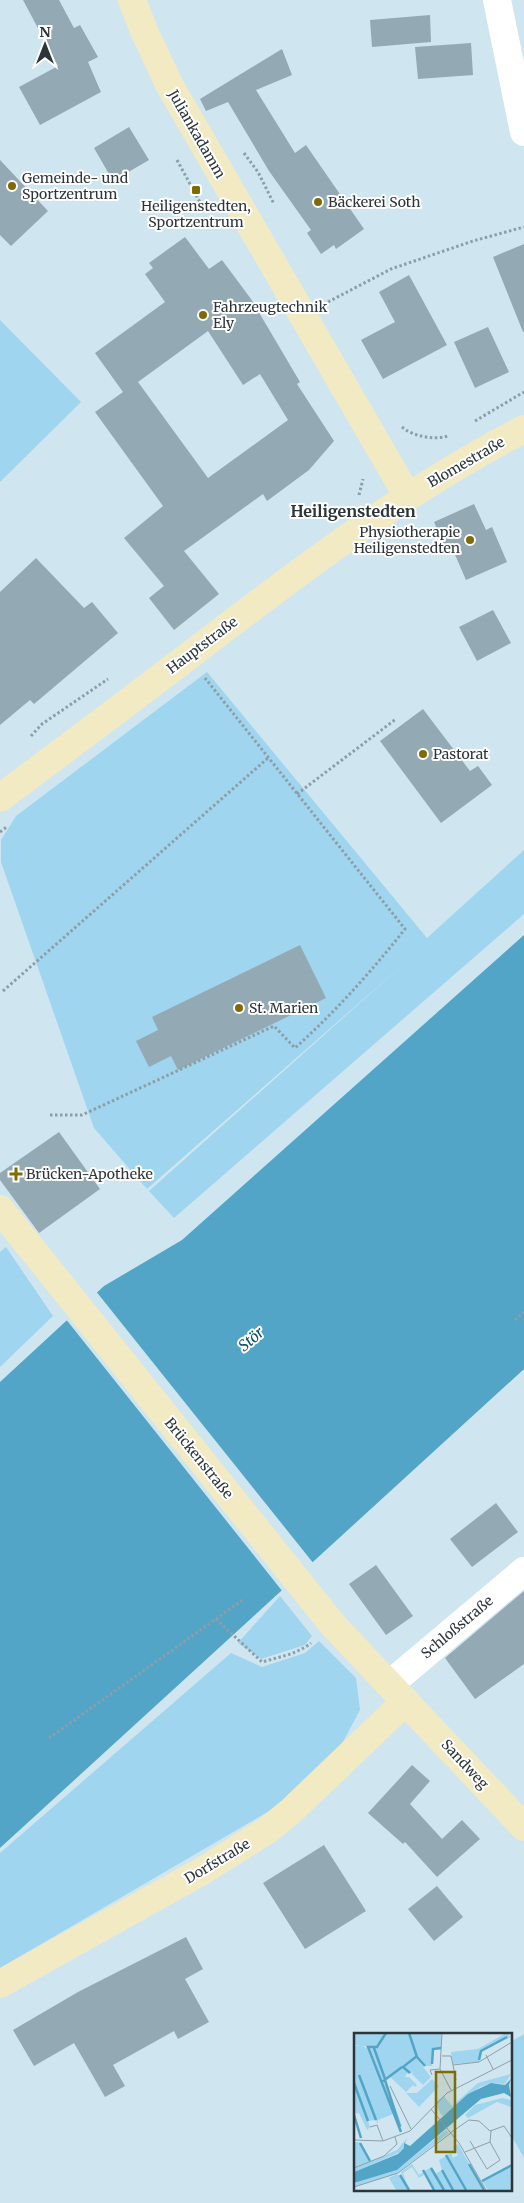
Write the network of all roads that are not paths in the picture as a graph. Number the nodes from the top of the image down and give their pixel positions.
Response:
1 (132, 0) edge
2 (497, 0) edge
3 (524, 132) edge
4 (524, 429) edge
5 (408, 496) junction
6 (0, 798) edge
7 (0, 1209) edge
8 (524, 1571) edge
9 (398, 1692) junction
10 (524, 1827) edge
11 (0, 1984) edge

1 - 5 street, Juliankadamm
2 - 3 street
4 - 5 street, Blomestraße
5 - 6 street, Hauptstraße
7 - 9 street, Brückenstraße
8 - 9 street, Schloßstraße
9 - 10 street, Sandweg
9 - 11 street, Dorfstraße

